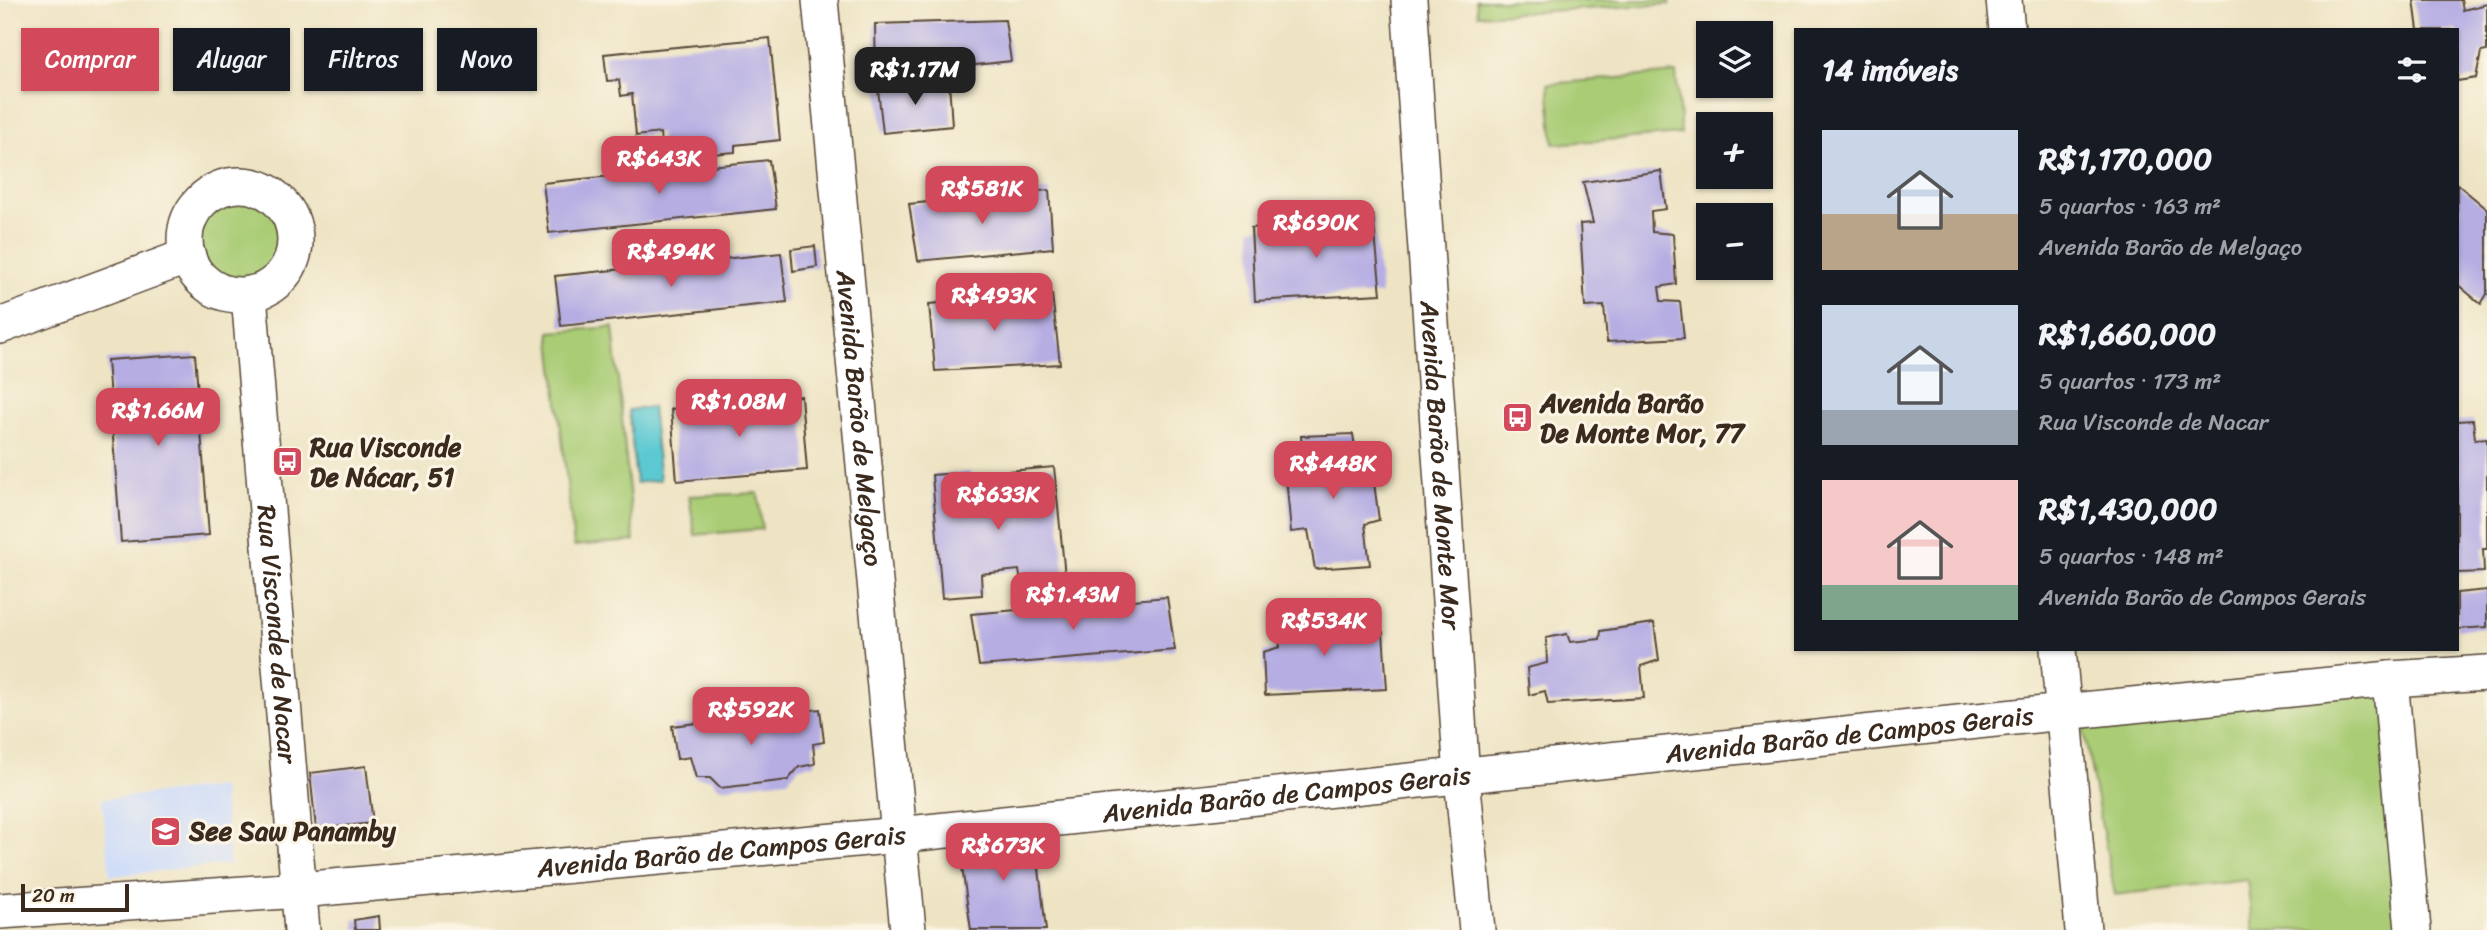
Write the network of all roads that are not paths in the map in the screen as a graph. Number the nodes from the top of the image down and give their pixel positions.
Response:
1 (820, 0) edge
2 (1409, 0) edge
3 (2004, 0) edge
4 (2007, 28) edge
5 (188, 256) junction
6 (249, 295) junction
7 (0, 326) edge
8 (2058, 651) edge
9 (2487, 673) edge
10 (2390, 679) junction
11 (2063, 712) junction
12 (1462, 777) junction
13 (899, 835) junction
14 (300, 890) junction
15 (0, 911) edge
16 (302, 930) edge
17 (908, 930) edge
18 (1476, 930) edge
19 (2083, 930) edge
20 (2413, 930) edge

1 - 13 street, Avenida Barão de Melgaço
2 - 12 street, Avenida Barão de Monte Mor
3 - 4 street
5 - 6 street
5 - 6 street
5 - 7 street
6 - 14 street, Rua Visconde de Nacar
8 - 11 street
9 - 10 street, Avenida Barão de Campos Gerais
10 - 11 street, Avenida Barão de Campos Gerais
10 - 20 street
11 - 12 street, Avenida Barão de Campos Gerais
11 - 19 street
12 - 13 street, Avenida Barão de Campos Gerais
12 - 18 street, Avenida Barão de Monte Mor
13 - 14 street, Avenida Barão de Campos Gerais
13 - 17 street, Avenida Barão de Melgaço
14 - 15 street, Avenida Barão de Campos Gerais
14 - 16 street, Rua Visconde de Nacar

